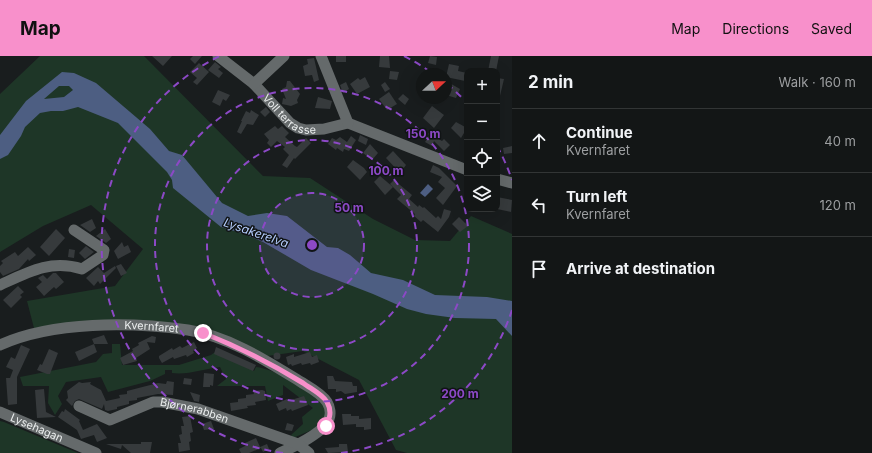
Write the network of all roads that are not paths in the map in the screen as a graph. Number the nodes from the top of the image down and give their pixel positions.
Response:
1 (218, 56) edge
2 (284, 56) edge
3 (321, 56) edge
4 (254, 84) junction
5 (348, 123) junction
6 (464, 169) edge
7 (500, 180) edge
8 (512, 183) edge
9 (74, 230) dead end
10 (0, 285) edge
11 (0, 345) edge
12 (79, 406) dead end
13 (0, 412) edge
14 (298, 444) junction
15 (96, 453) edge
16 (280, 453) edge
17 (309, 453) edge

1 - 4 street, Voll terrasse
2 - 4 street, Voll terrasse
3 - 5 street
4 - 5 street, Voll terrasse
5 - 6 street
7 - 8 street
9 - 10 street
11 - 14 street, Kvernfaret
12 - 14 street, Bjørnerabben
13 - 15 street, Lysehagan
14 - 16 street, Kvernfaret
14 - 17 street, Bjørnerabben

